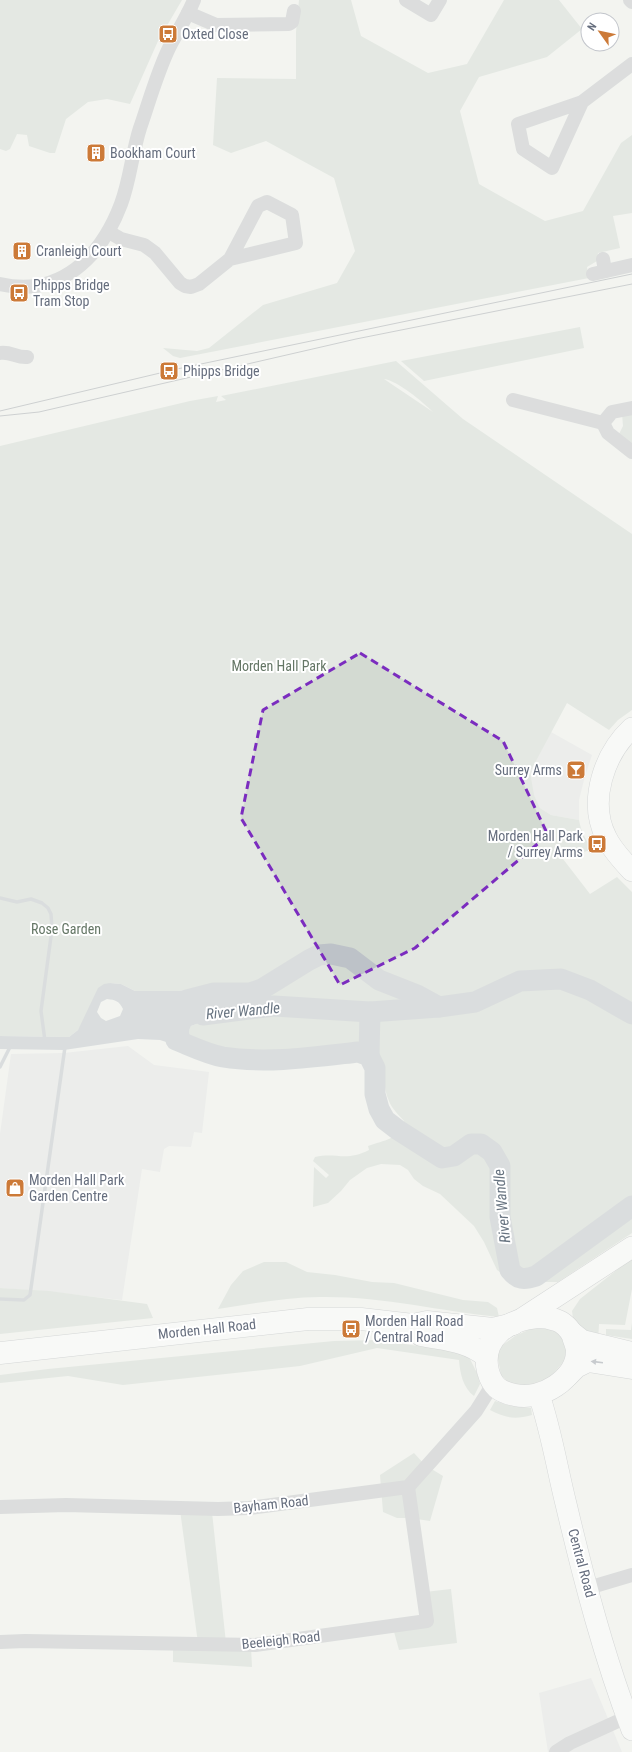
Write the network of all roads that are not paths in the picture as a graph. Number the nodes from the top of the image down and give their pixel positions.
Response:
1 (194, 0) edge
2 (406, 0) edge
3 (440, 0) edge
4 (294, 11) dead end
5 (188, 13) junction
6 (632, 64) edge
7 (582, 102) junction
8 (109, 232) junction
9 (230, 259) junction
10 (632, 265) edge
11 (600, 268) dead end
12 (0, 284) edge
13 (0, 353) edge
14 (27, 357) dead end
15 (513, 400) dead end
16 (632, 408) edge
17 (603, 423) junction
18 (632, 452) edge
19 (632, 728) edge
20 (632, 871) edge
21 (632, 1247) edge
22 (580, 1282) junction
23 (518, 1321) junction
24 (414, 1325) junction
25 (570, 1330) junction
26 (0, 1352) edge
27 (632, 1353) edge
28 (486, 1356) junction
29 (632, 1368) edge
30 (567, 1376) junction
31 (493, 1384) junction
32 (539, 1395) junction
33 (408, 1488) junction
34 (0, 1507) edge
35 (632, 1575) edge
36 (588, 1588) junction
37 (0, 1642) edge
38 (630, 1723) edge
39 (556, 1752) edge

1 - 5 street
2 - 3 street
4 - 5 street
5 - 8 street
6 - 7 street
7 - 7 street
8 - 9 street
8 - 12 street
9 - 9 street
10 - 11 street
13 - 14 street
15 - 17 street
16 - 17 street
17 - 18 street
19 - 20 main road
21 - 22 main road
22 - 23 main road
22 - 25 main road
23 - 24 highway, Morden Hall Road
23 - 25 highway, Morden Hall Road
23 - 28 highway
24 - 26 highway, Morden Hall Road
24 - 28 highway, Morden Hall Road
25 - 27 highway, Morden Hall Road
25 - 30 highway
28 - 31 highway
29 -> 30 highway
30 - 32 highway
31 - 32 highway
31 - 33 street
32 - 36 main road, Central Road
33 - 34 street, Bayham Road
33 - 37 street, Beeleigh Road
35 - 36 street
36 - 38 main road, Central Road
38 - 39 street

